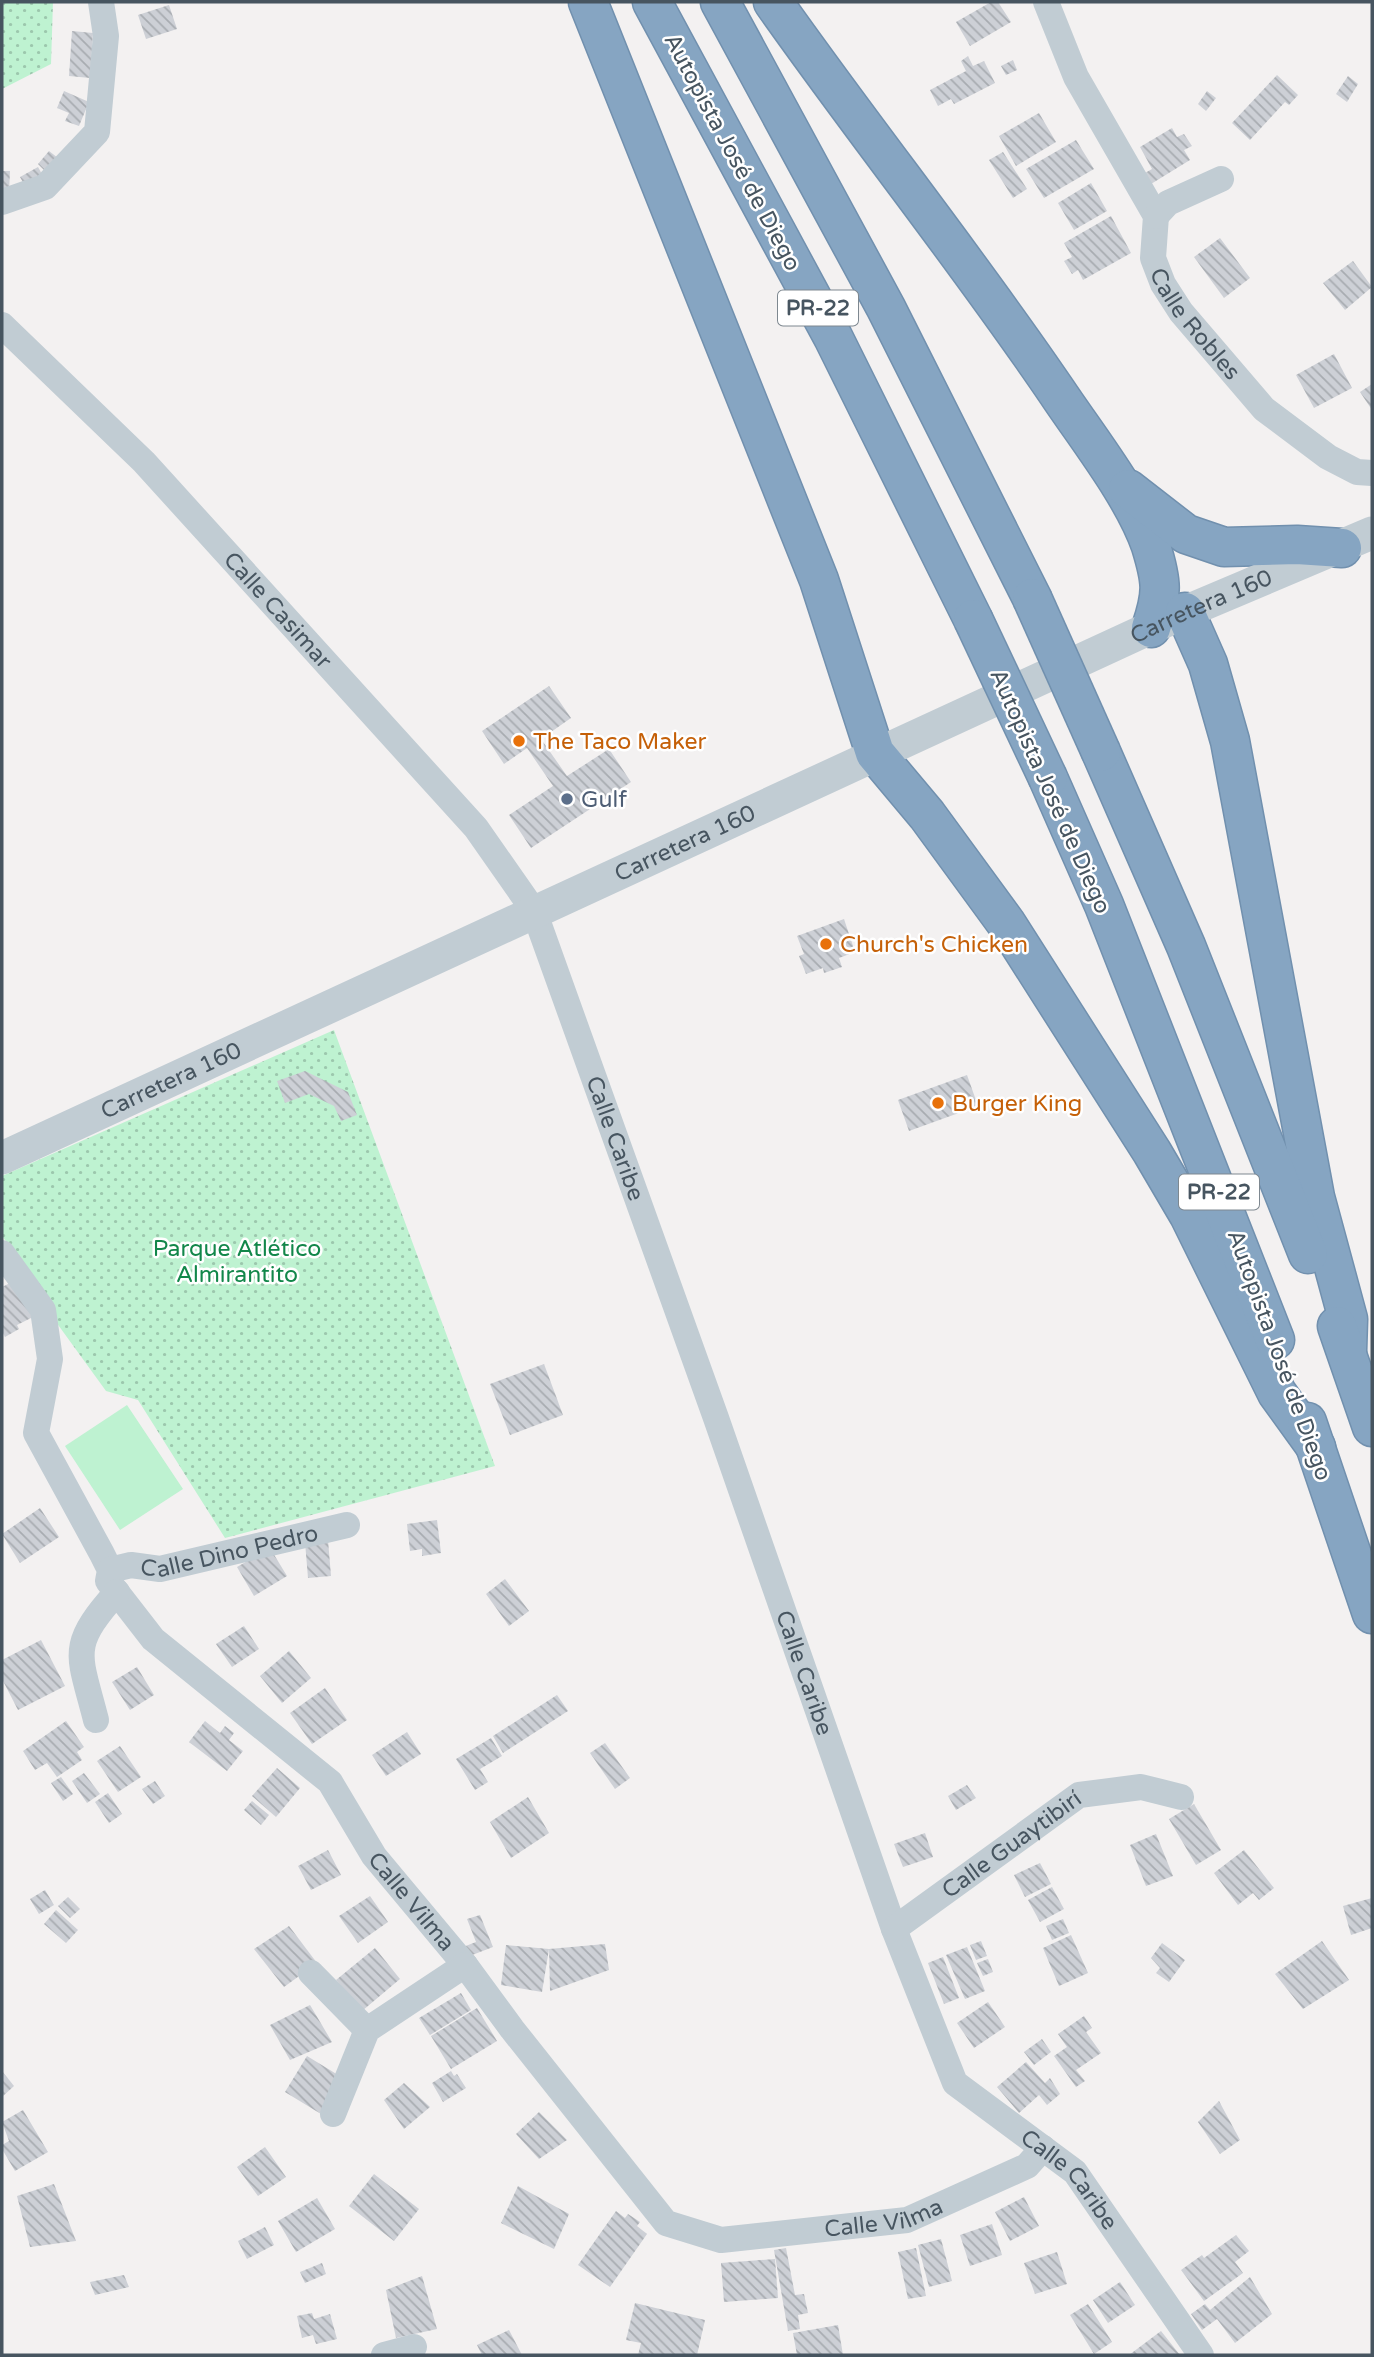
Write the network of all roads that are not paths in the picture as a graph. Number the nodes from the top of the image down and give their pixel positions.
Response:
1 (101, 2) edge
2 (588, 2) edge
3 (652, 2) edge
4 (720, 2) edge
5 (773, 2) edge
6 (1046, 2) edge
7 (1221, 179) dead end
8 (2, 201) edge
9 (1156, 216) junction
10 (2, 325) edge
11 (1110, 470) junction
12 (1372, 473) edge
13 (1364, 539) edge
14 (1185, 612) junction
15 (1151, 628) junction
16 (875, 753) junction
17 (534, 911) junction
18 (2, 1158) edge
19 (2, 1253) edge
20 (1347, 1351) junction
21 (1372, 1427) edge
22 (1316, 1447) junction
23 (347, 1525) dead end
24 (113, 1581) junction
25 (1372, 1614) edge
26 (96, 1720) dead end
27 (1181, 1797) dead end
28 (894, 1929) junction
29 (465, 1965) junction
30 (311, 1973) dead end
31 (367, 2030) junction
32 (333, 2114) dead end
33 (1043, 2148) junction
34 (414, 2347) dead end
35 (384, 2355) edge
36 (1201, 2355) edge

1 - 8 street
2 - 16 highway
3 - 22 highway, Autopista José de Diego / PR-22, bridge
4 - 20 highway, PR-22, bridge
5 - 11 highway
6 - 9 street
7 - 9 street
9 - 12 street, Calle Robles
10 - 17 street, Calle Casimar
11 - 13 highway
11 - 15 highway
13 - 14 street, Carretera 160
14 - 15 street, Carretera 160
14 - 20 highway
15 - 16 street, Carretera 160
16 - 17 street, Carretera 160
16 - 22 highway
17 - 18 street, Carretera 160
17 - 28 street, Calle Caribe
19 - 24 street, Calle Vilma
20 - 21 highway, PR-22
22 - 25 highway, Autopista José de Diego / PR-22
23 - 24 street, Calle Dino Pedro
24 - 26 street
24 - 29 street, Calle Vilma
27 - 28 street, Calle Guaytibirí
28 - 33 street, Calle Caribe
29 - 31 street
29 - 33 street, Calle Vilma
30 - 31 street
31 - 32 street
33 - 36 street, Calle Caribe
34 - 35 street

